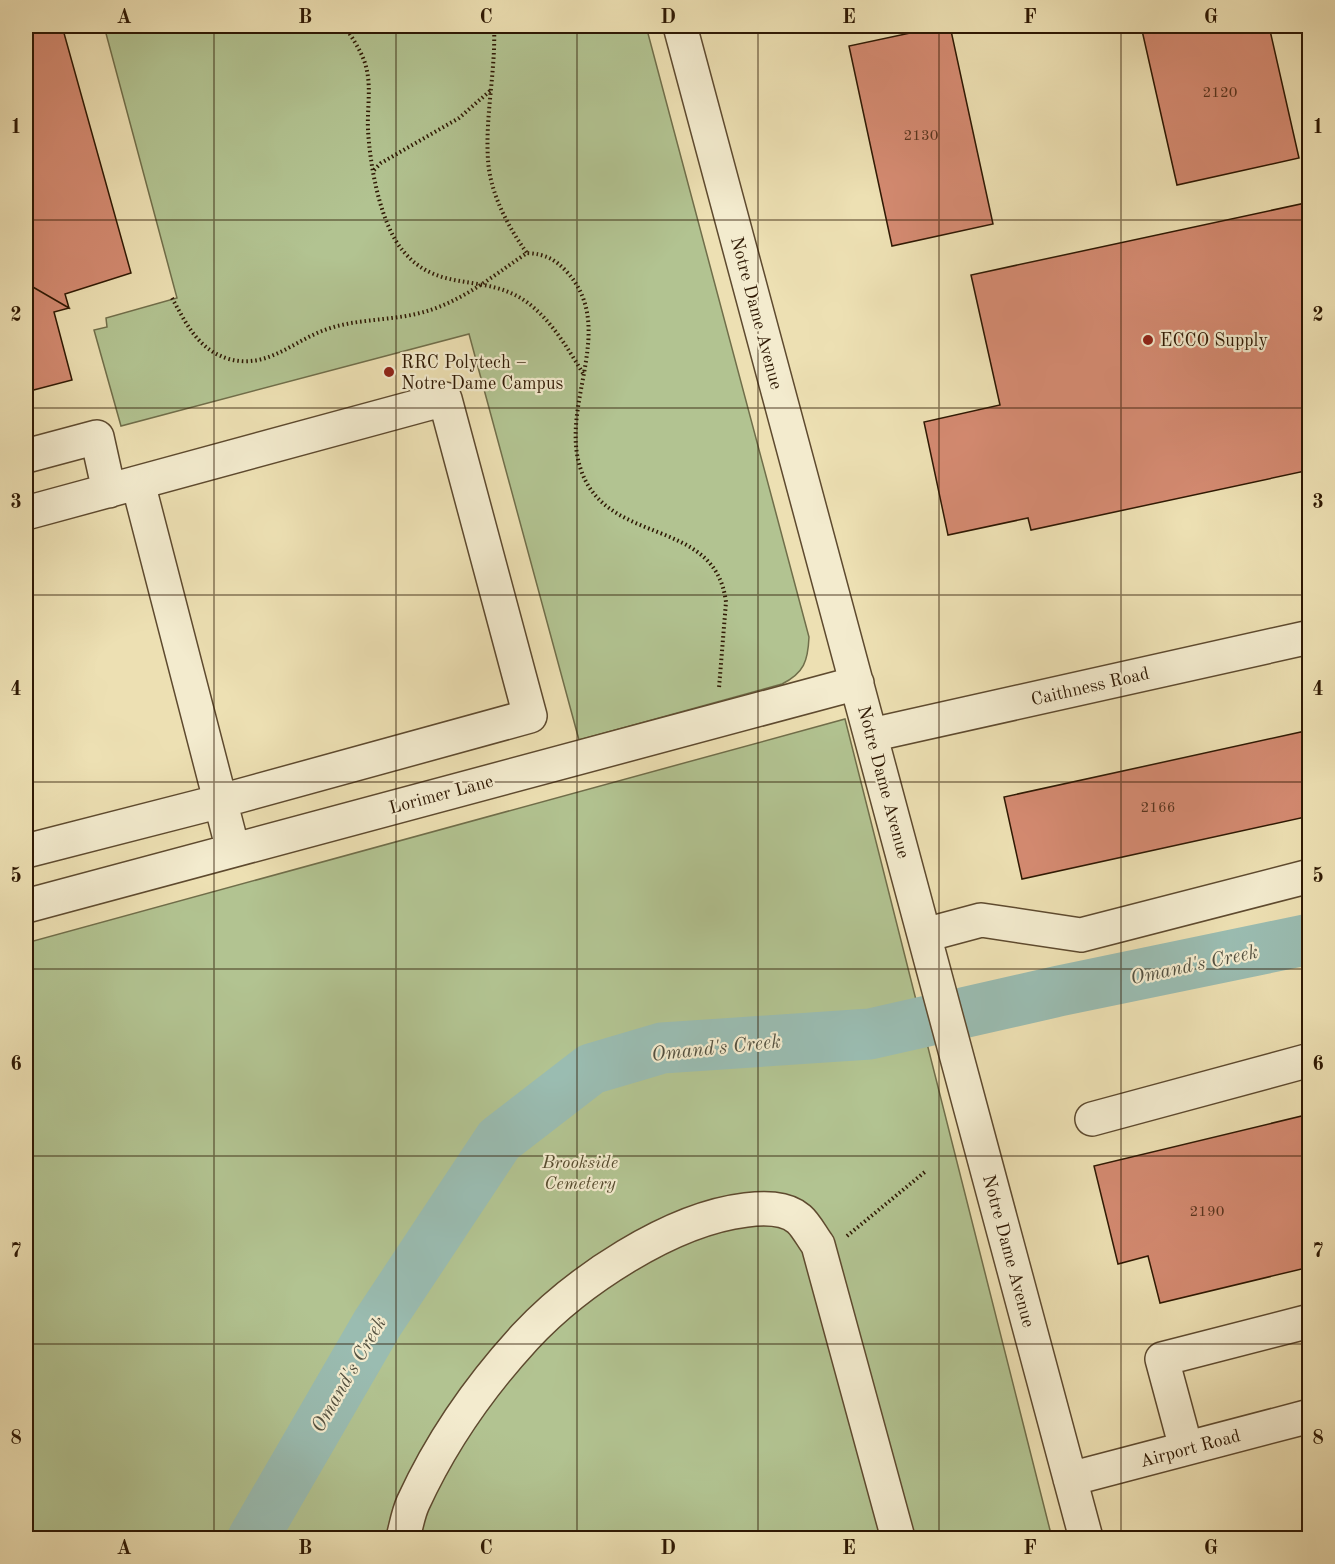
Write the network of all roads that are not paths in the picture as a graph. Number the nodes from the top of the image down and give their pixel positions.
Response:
1 (680, 26) edge
2 (26, 456) edge
3 (123, 487) junction
4 (26, 513) edge
5 (1310, 637) edge
6 (857, 684) junction
7 (530, 717) junction
8 (871, 735) junction
9 (542, 767) junction
10 (221, 801) junction
11 (233, 850) junction
12 (26, 851) edge
13 (1310, 876) edge
14 (26, 906) edge
15 (925, 935) junction
16 (1310, 1060) edge
17 (1092, 1119) dead end
18 (1310, 1321) edge
19 (1310, 1416) edge
20 (1186, 1449) junction
21 (1070, 1479) junction
22 (403, 1539) edge
23 (898, 1539) edge
24 (1086, 1539) edge

1 - 6 street, Notre Dame Avenue
2 - 3 street
3 - 4 street
3 - 7 street
3 - 10 street
5 - 8 street, Caithness Road
6 - 8 street, Notre Dame Avenue
6 - 9 street, Lorimer Lane
7 - 9 street
7 - 10 street
8 - 15 street, Notre Dame Avenue
9 - 11 street, Lorimer Lane
10 - 11 street
10 - 12 street
11 - 14 street, Lorimer Lane
13 - 15 street
15 - 21 street, Notre Dame Avenue
16 - 17 street
18 - 20 street
19 - 20 street, Airport Road
20 - 21 street, Airport Road
21 - 24 street, Notre Dame Avenue
22 - 23 street

